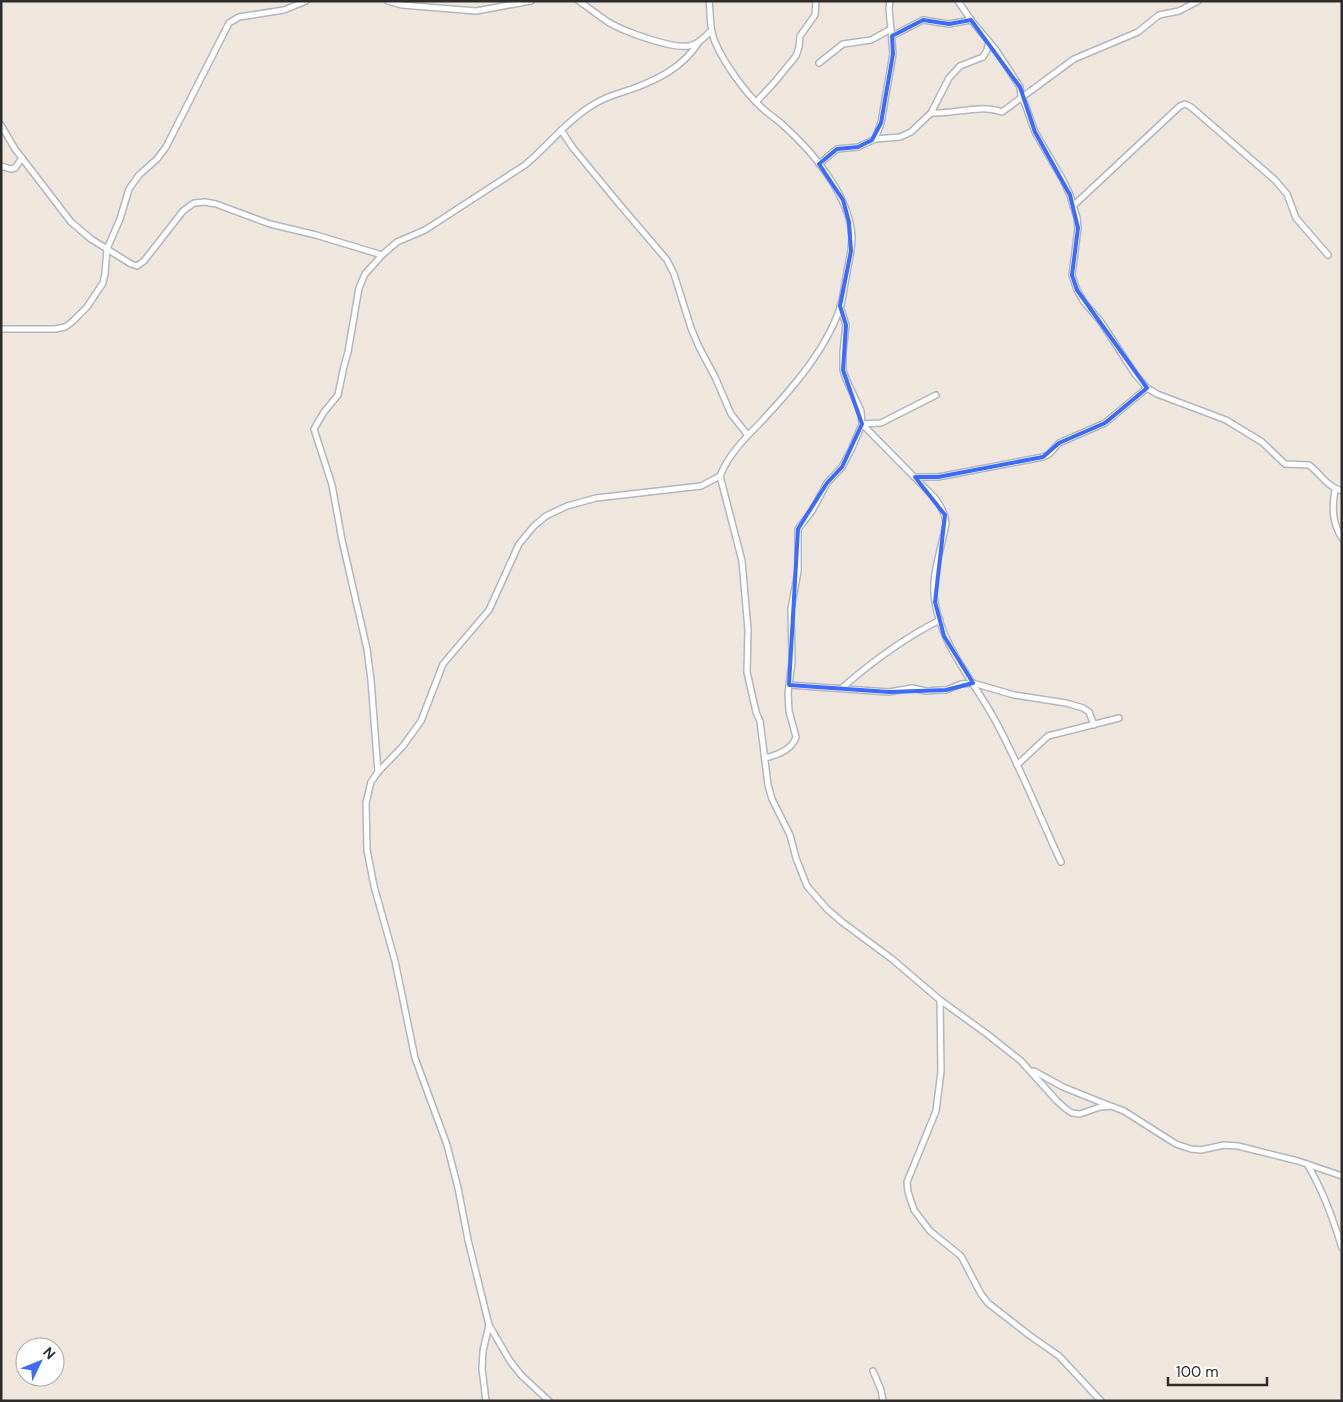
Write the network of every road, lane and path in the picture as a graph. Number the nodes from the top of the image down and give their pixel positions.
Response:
1 (306, 1) edge
2 (388, 1) edge
3 (530, 1) edge
4 (579, 1) edge
5 (709, 1) edge
6 (816, 1) edge
7 (890, 1) edge
8 (958, 1) edge
9 (1198, 1) edge
10 (971, 20) junction
11 (891, 29) junction
12 (711, 31) junction
13 (892, 36) junction
14 (699, 42) junction
15 (989, 42) junction
16 (819, 63) dead end
17 (1020, 96) junction
18 (756, 102) junction
19 (931, 113) junction
20 (1, 124) edge
21 (562, 130) junction
22 (875, 138) junction
23 (22, 158) junction
24 (819, 164) junction
25 (1, 166) edge
26 (1073, 206) junction
27 (107, 249) junction
28 (382, 255) junction
29 (1328, 255) dead end
30 (840, 306) junction
31 (1, 328) edge
32 (1147, 388) junction
33 (936, 395) dead end
34 (862, 424) junction
35 (747, 434) junction
36 (720, 476) junction
37 (915, 478) junction
38 (1335, 490) junction
39 (1342, 491) edge
40 (1342, 538) edge
41 (940, 620) junction
42 (973, 683) junction
43 (789, 685) junction
44 (843, 687) junction
45 (1119, 718) dead end
46 (1094, 724) junction
47 (765, 758) junction
48 (1017, 765) junction
49 (378, 772) junction
50 (1061, 862) dead end
51 (940, 1000) junction
52 (1029, 1068) junction
53 (1112, 1106) junction
54 (1306, 1164) junction
55 (1342, 1176) edge
56 (1342, 1248) edge
57 (489, 1325) junction
58 (873, 1371) dead end
59 (486, 1401) edge
60 (549, 1401) edge
61 (883, 1401) edge
62 (1101, 1401) edge

1 - 27 street
2 - 3 street
4 - 14 street
5 - 12 street
6 - 18 street
7 - 11 street
8 - 10 street
9 - 17 street
10 - 13 street
10 - 15 street
11 - 13 street
11 - 16 street
12 - 14 street
12 - 18 street
13 - 22 street
14 - 21 street
15 - 17 street
15 - 19 street
17 - 19 street
17 - 26 street
18 - 24 street
19 - 22 street
20 - 23 street
21 - 28 street
21 - 35 street
22 - 24 street
23 - 25 street
23 - 27 street
24 - 30 street
26 - 29 street
26 - 32 street
27 - 28 street
27 - 31 street
28 - 49 street
30 - 34 street
30 - 35 street
32 - 37 street
32 - 38 street
33 - 34 street
34 - 37 street
34 - 43 street
35 - 36 street
36 - 47 street
36 - 49 street
37 - 41 street
38 - 39 street
38 - 40 street
41 - 42 street
41 - 44 street
42 - 44 street
42 - 46 street
42 - 48 street
43 - 44 street
43 - 47 street
45 - 46 street
46 - 48 street
47 - 51 street
48 - 50 street
49 - 57 street
51 - 52 street
51 - 62 street
52 - 53 street
52 - 53 street
53 - 54 street
54 - 55 street
54 - 56 street
57 - 59 street
57 - 60 street
58 - 61 street

